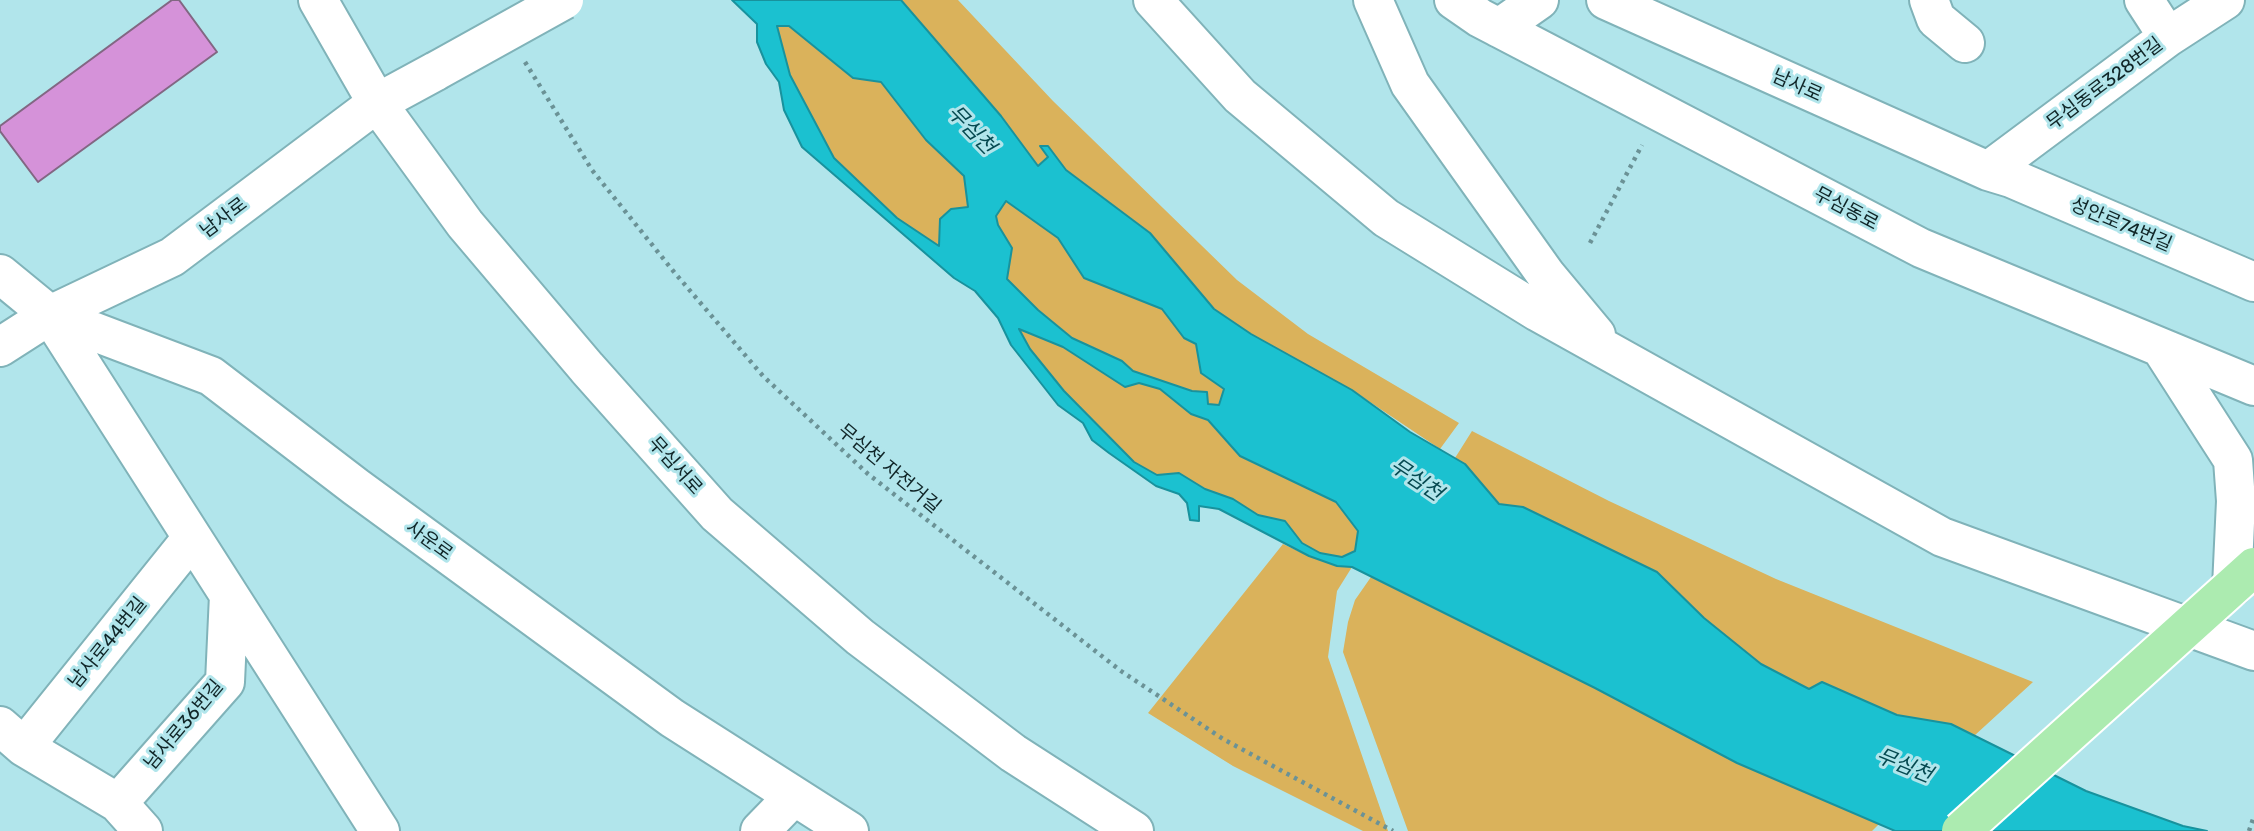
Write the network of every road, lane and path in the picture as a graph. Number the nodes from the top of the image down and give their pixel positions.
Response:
1 (318, 0) edge
2 (564, 0) edge
3 (1153, 0) edge
4 (1373, 0) edge
5 (1454, 0) edge
6 (1539, 0) edge
7 (1606, 0) edge
8 (1930, 0) edge
9 (2144, 0) edge
10 (2225, 0) edge
11 (1499, 28) junction
12 (2168, 37) junction
13 (1965, 43) dead end
14 (522, 57) dead end
15 (377, 103) junction
16 (1660, 111) junction
17 (1988, 171) junction
18 (1590, 243) dead end
19 (0, 274) edge
20 (2254, 282) edge
21 (50, 315) junction
22 (0, 346) edge
23 (2161, 348) junction
24 (1611, 353) junction
25 (2254, 386) edge
26 (192, 538) junction
27 (2243, 577) edge
28 (229, 595) junction
29 (2254, 651) edge
30 (12, 737) edge
31 (794, 796) junction
32 (118, 803) junction
33 (2254, 816) edge
34 (144, 831) edge
35 (380, 831) edge
36 (760, 831) edge
37 (849, 831) edge
38 (1134, 831) edge
39 (1393, 831) edge
40 (1961, 831) edge
41 (2249, 831) edge

1 - 15 street, 무심서로
2 - 15 street, 남사로, bridge
3 - 24 street
4 - 24 street
5 - 11 street, 무심동로
6 - 11 street
7 - 17 street, 남사로
8 - 13 street
9 - 12 street
10 - 12 street, 무심동로328번길
11 - 16 street, 무심동로
12 - 17 street, 무심동로328번길
14 - 39 path, 무심천 자전거길
15 - 21 street, 남사로
15 - 38 street, 무심서로
16 - 18 path
16 - 23 street, 무심동로
17 - 20 street, 성안로74번길
19 - 21 street, 사운로
21 - 22 street, 남사로
21 - 26 street
21 - 31 street, 사운로
23 - 25 street, 무심동로
23 - 27 street
24 - 29 street
26 - 28 street
26 - 30 street, 남사로44번길
27 - 40 main road, bridge
28 - 32 street, 남사로36번길
28 - 35 street
30 - 32 street
31 - 36 street
31 - 37 street, 사운로
32 - 34 street
33 - 41 path

